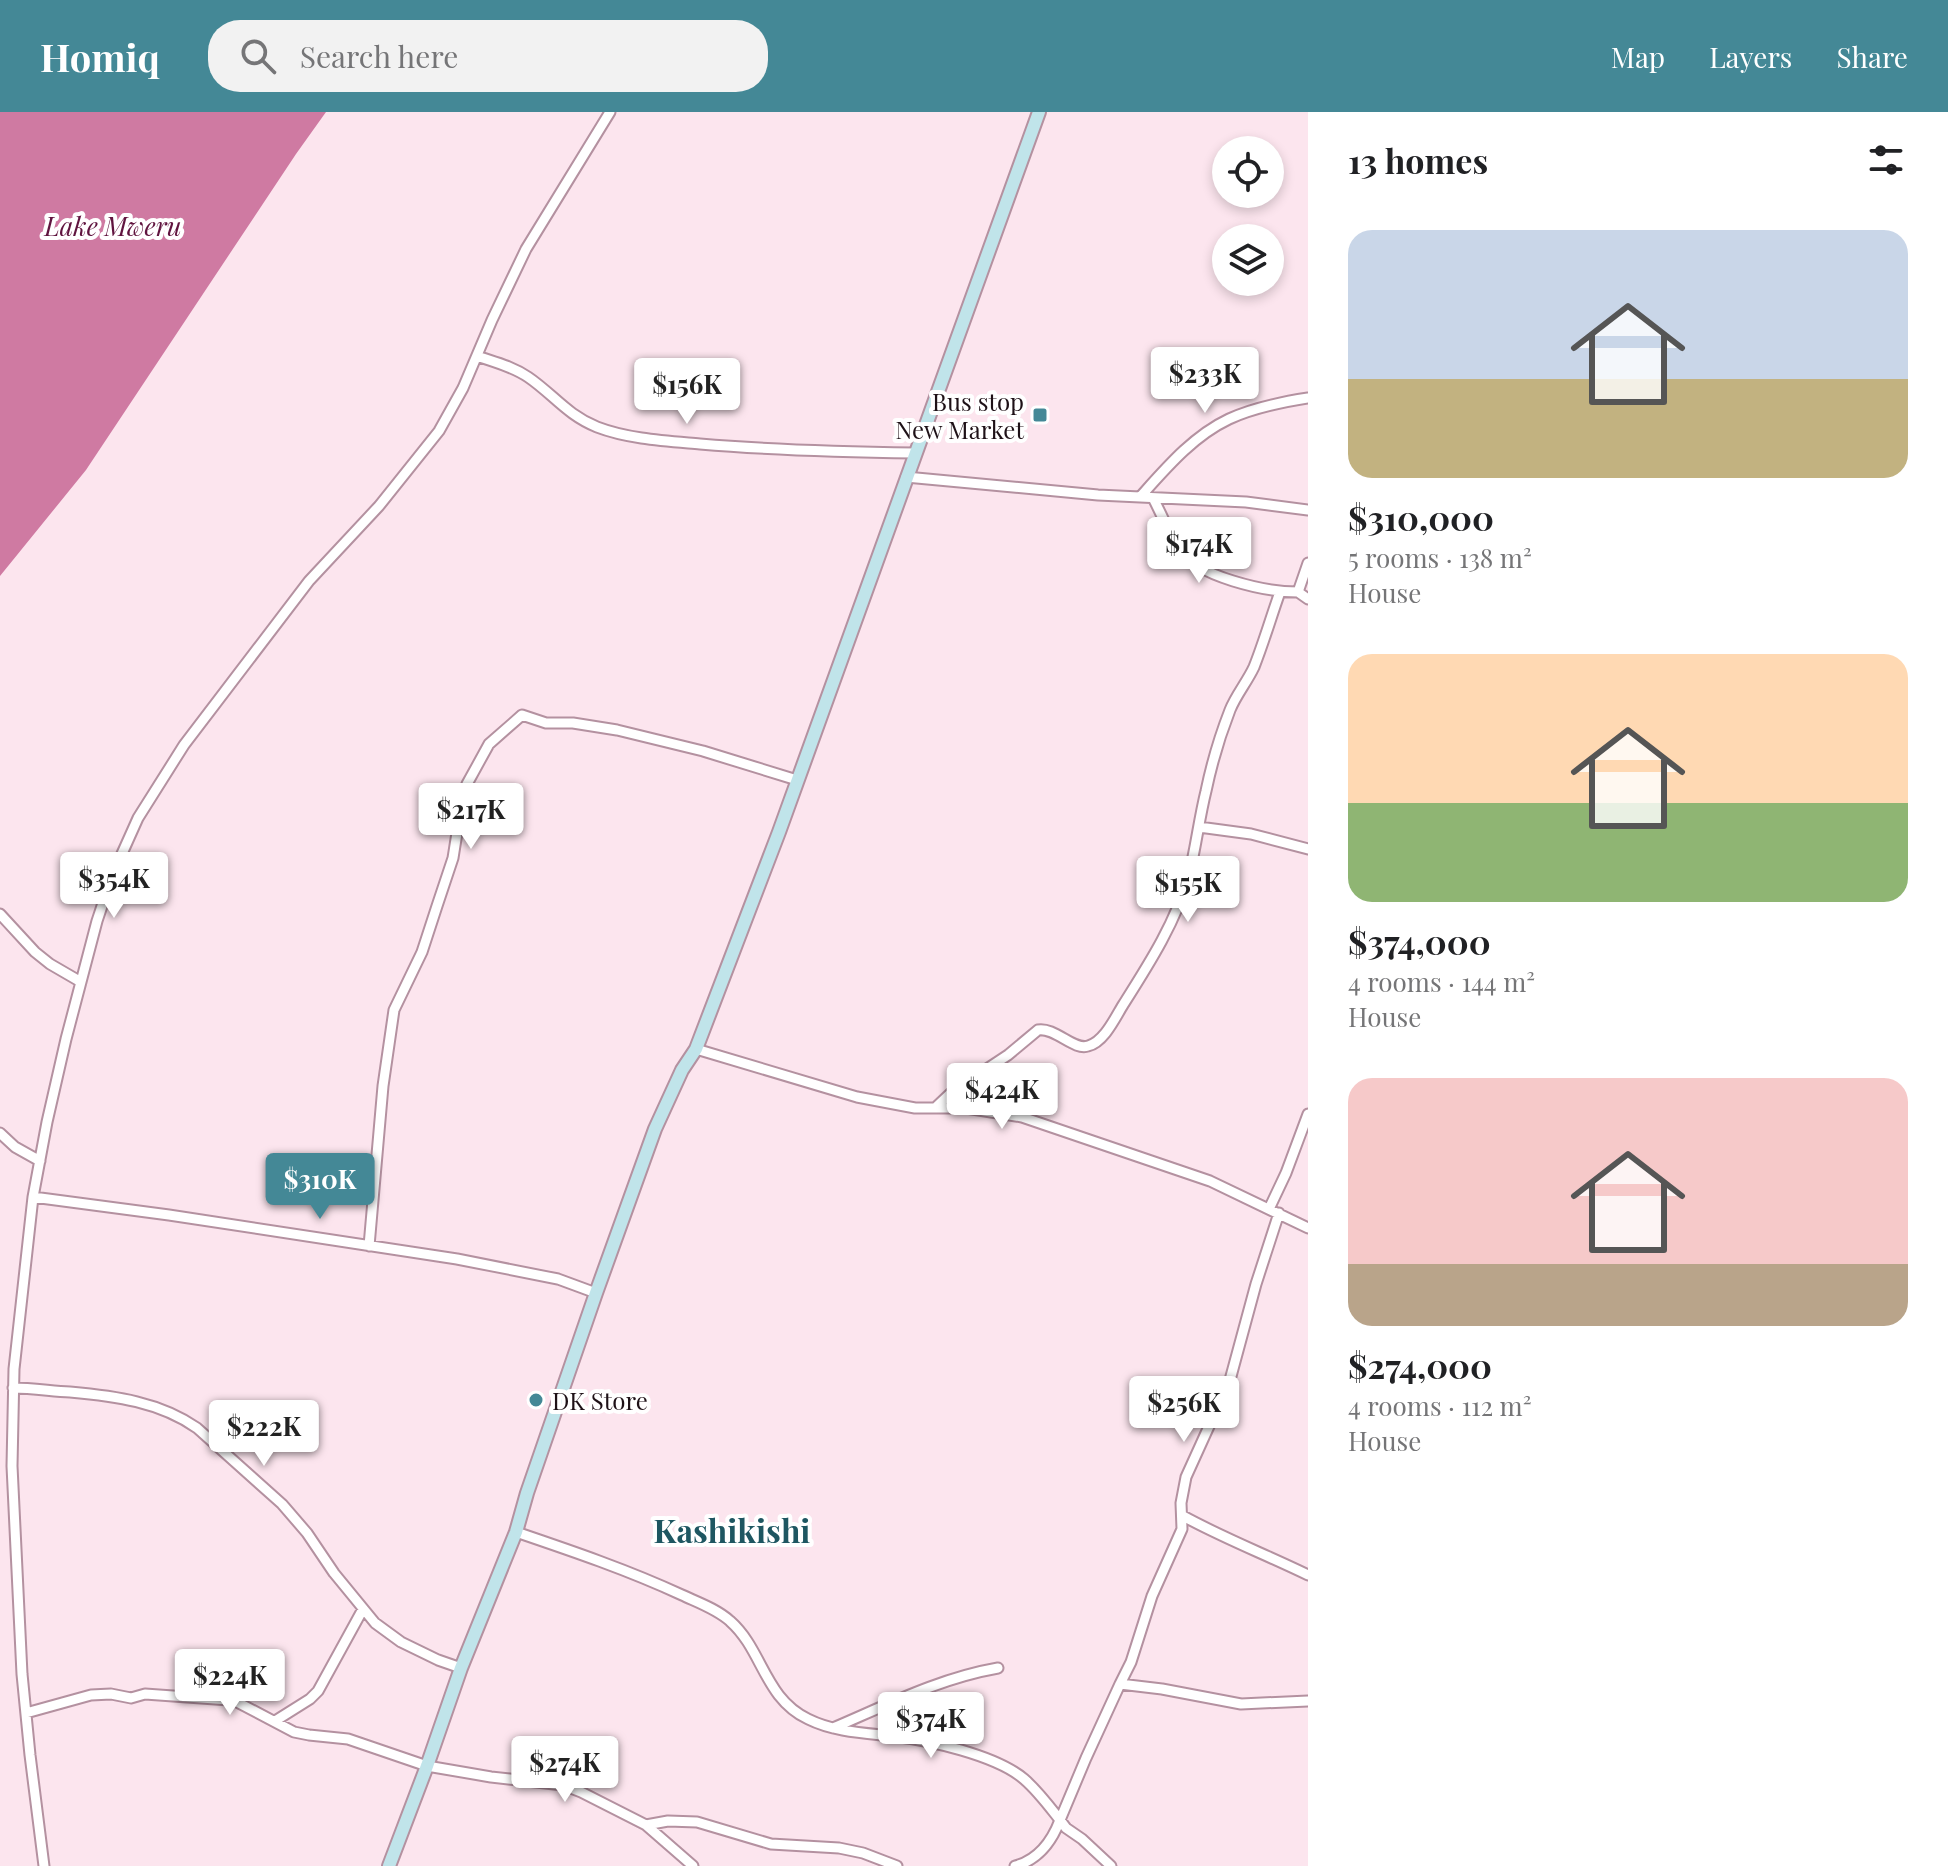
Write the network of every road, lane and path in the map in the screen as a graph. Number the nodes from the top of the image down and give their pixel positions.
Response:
1 (610, 112) edge
2 (1039, 112) edge
3 (477, 356) junction
4 (1308, 398) edge
5 (915, 453) junction
6 (906, 477) junction
7 (1140, 497) junction
8 (1153, 498) junction
9 (1308, 510) edge
10 (1308, 563) edge
11 (1280, 592) junction
12 (1298, 592) junction
13 (1308, 599) edge
14 (797, 780) junction
15 (1199, 827) junction
16 (1308, 849) edge
17 (0, 914) edge
18 (81, 982) junction
19 (696, 1049) junction
20 (935, 1108) junction
21 (1308, 1114) edge
22 (0, 1133) edge
23 (40, 1161) junction
24 (33, 1197) junction
25 (1269, 1209) junction
26 (1279, 1213) junction
27 (1308, 1228) edge
28 (369, 1246) junction
29 (596, 1293) junction
30 (13, 1388) junction
31 (1183, 1516) junction
32 (516, 1532) junction
33 (1308, 1575) edge
34 (363, 1609) junction
35 (461, 1668) junction
36 (998, 1668) dead end
37 (1120, 1684) junction
38 (1308, 1701) edge
39 (26, 1713) junction
40 (275, 1721) junction
41 (833, 1728) junction
42 (427, 1766) junction
43 (1060, 1820) junction
44 (646, 1825) junction
45 (44, 1866) edge
46 (389, 1866) edge
47 (693, 1866) edge
48 (897, 1866) edge
49 (1015, 1866) edge
50 (1111, 1866) edge

1 - 3 street
2 - 5 main road
3 - 5 street
3 - 18 street
4 - 7 street
5 - 6 main road
6 - 7 street
6 - 14 main road
7 - 8 street
8 - 9 street
8 - 11 street
10 - 12 street
11 - 12 street
11 - 15 street
12 - 13 street
14 - 19 main road
14 - 28 street
15 - 16 street
15 - 20 street
17 - 18 street
18 - 23 street
19 - 20 street
19 - 29 main road
20 - 25 street
21 - 25 street
22 - 23 street
23 - 24 street
24 - 28 street
24 - 30 street
25 - 26 street
26 - 27 street
26 - 31 street
28 - 29 street
29 - 32 main road
30 - 34 street
30 - 39 street
31 - 33 street
31 - 37 street
32 - 35 main road
32 - 41 street
34 - 35 street
34 - 40 street
35 - 42 main road
36 - 41 street
37 - 38 street
37 - 43 street
39 - 40 street
39 - 45 street
40 - 42 street
41 - 43 street
42 - 44 street
42 - 46 main road
43 - 49 street
43 - 50 street
44 - 47 street
44 - 48 street

